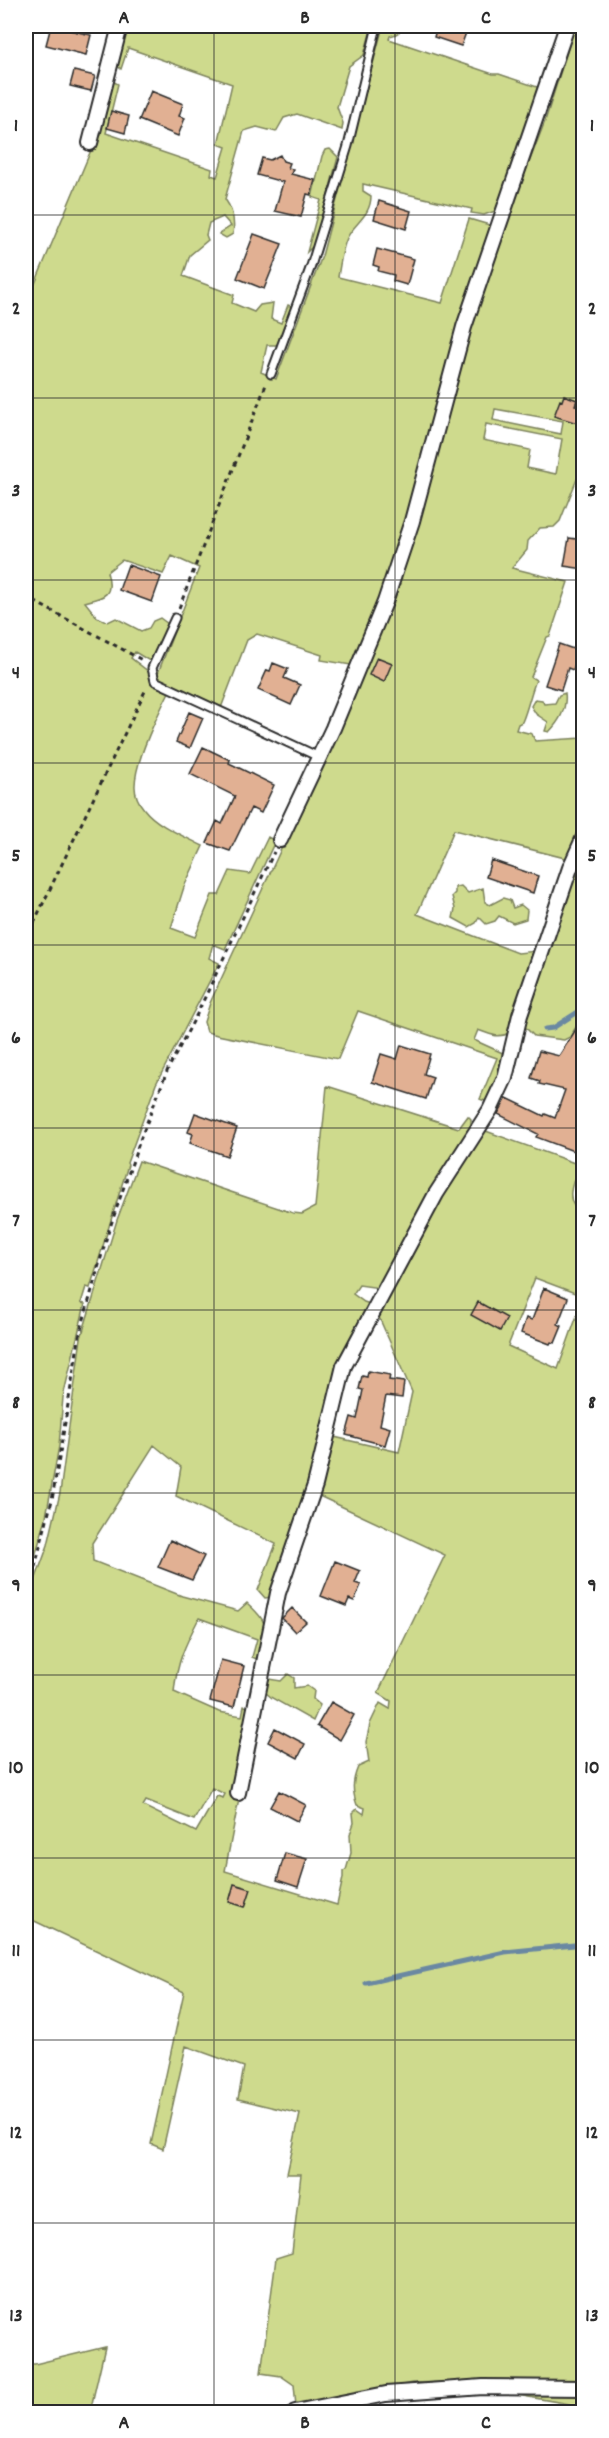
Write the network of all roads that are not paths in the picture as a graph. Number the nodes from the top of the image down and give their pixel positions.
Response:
1 (120, 26) edge
2 (376, 26) edge
3 (567, 26) edge
4 (90, 143) dead end
5 (271, 374) road end
6 (175, 618) road end
7 (319, 757) junction
8 (584, 837) edge
9 (280, 840) road end
10 (238, 1793) dead end
11 (584, 2388) edge
12 (295, 2412) edge

1 - 4 street
2 - 5 lane
3 - 7 street
6 - 7 lane
7 - 9 street
8 - 10 street
11 - 12 street

